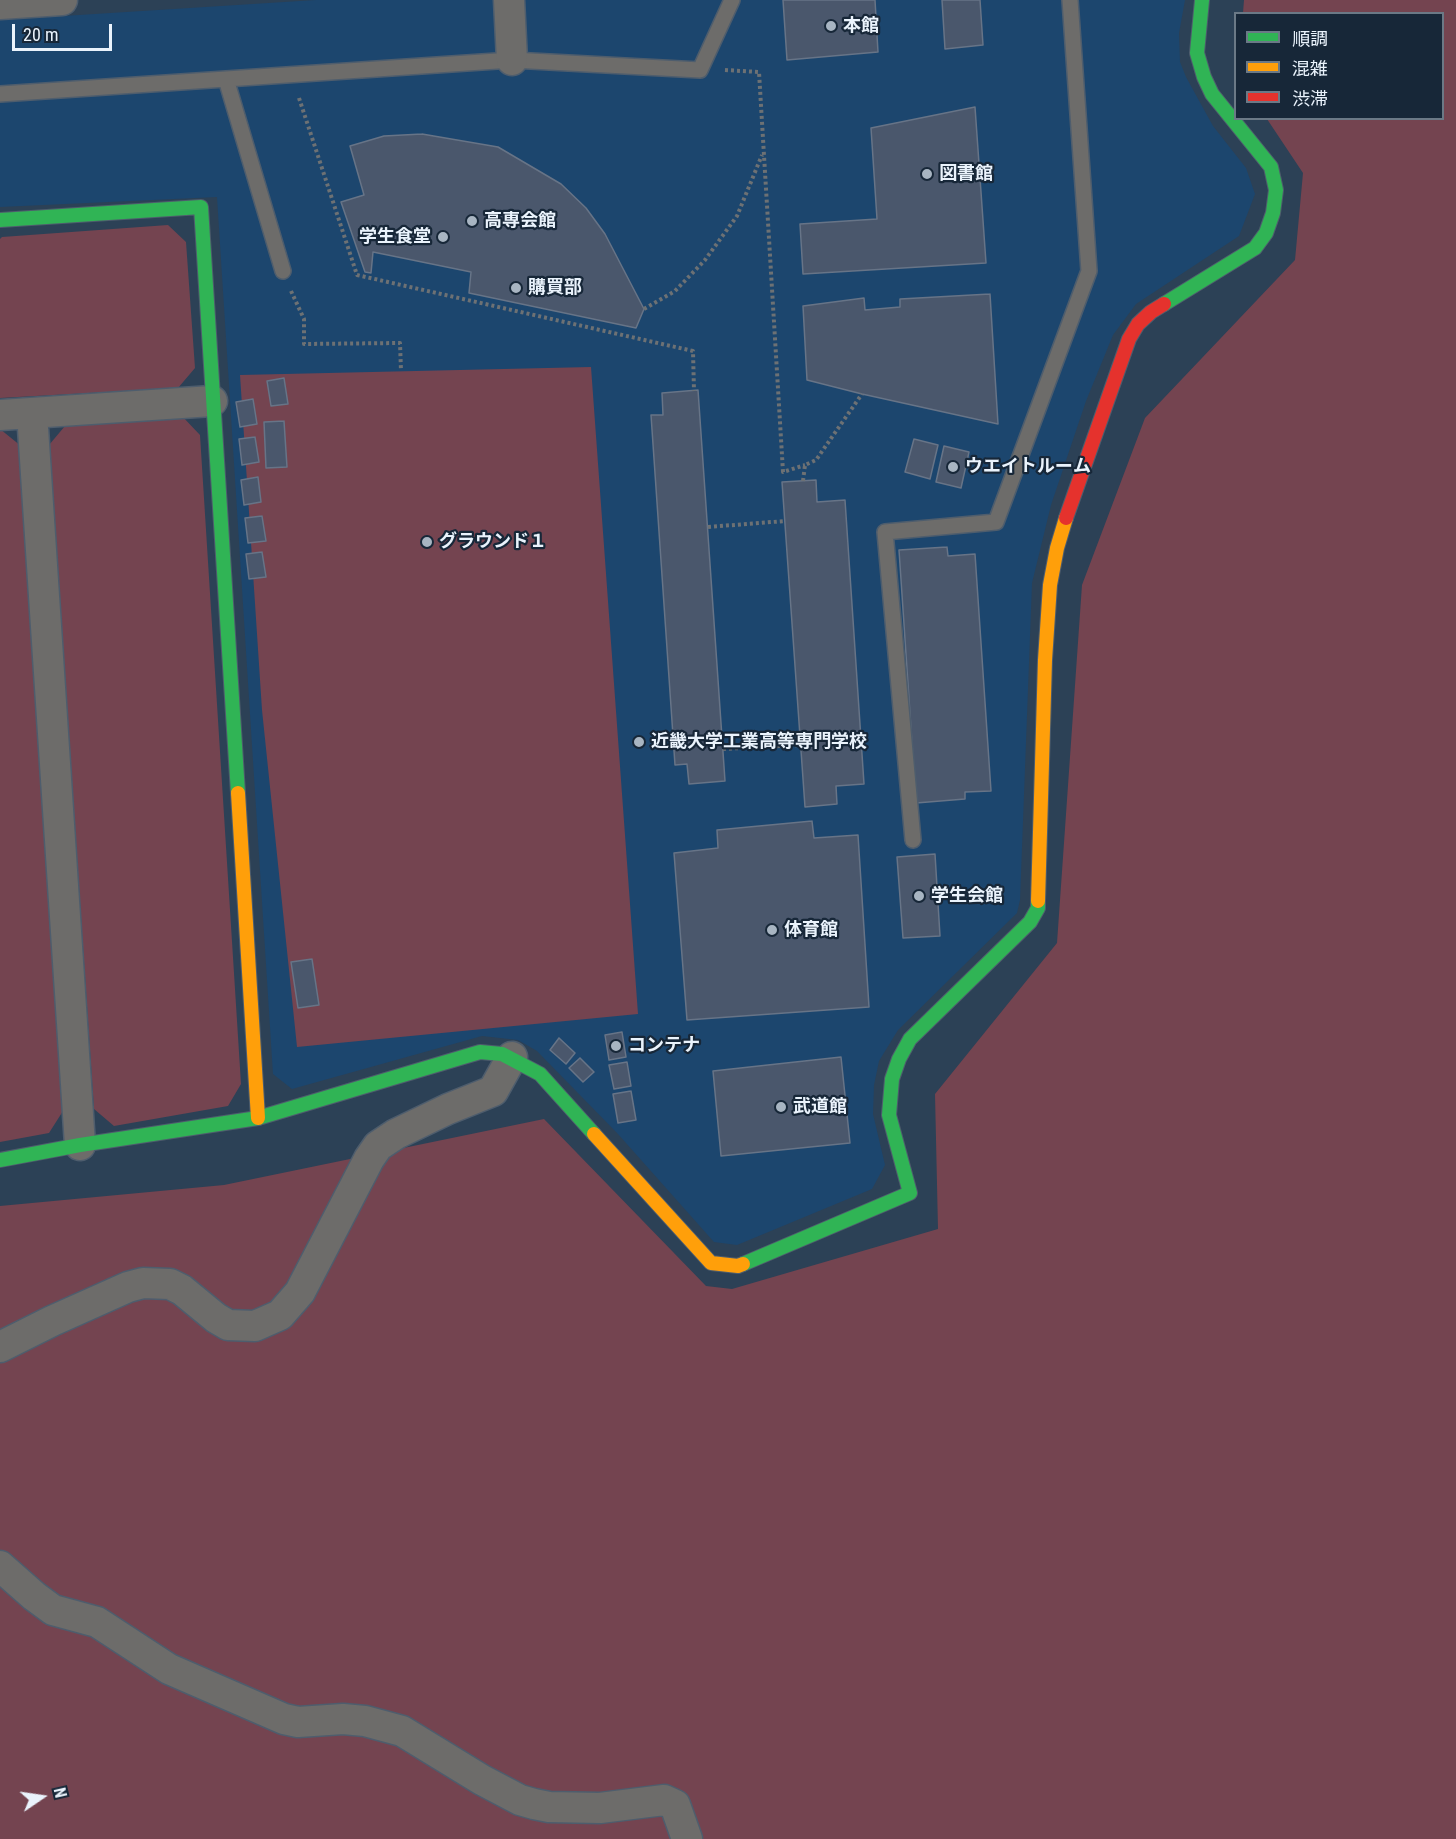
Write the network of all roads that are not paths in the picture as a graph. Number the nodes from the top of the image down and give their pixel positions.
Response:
1 (62, 0) edge
2 (509, 0) edge
3 (732, 0) edge
4 (1070, 0) edge
5 (1202, 0) edge
6 (0, 4) edge
7 (512, 60) junction
8 (226, 78) junction
9 (0, 94) edge
10 (0, 220) edge
11 (283, 271) dead end
12 (212, 401) junction
13 (32, 413) junction
14 (0, 415) edge
15 (913, 840) dead end
16 (512, 1057) junction
17 (258, 1118) junction
18 (80, 1145) junction
19 (0, 1160) edge
20 (0, 1347) edge
21 (0, 1566) edge
22 (687, 1839) edge

1 - 6 street
2 - 7 street
3 - 7 lane
4 - 15 lane
5 - 16 street
7 - 8 lane
8 - 9 lane
8 - 11 lane
10 - 12 street
12 - 13 street
12 - 17 street
13 - 14 street
13 - 18 street
16 - 17 street
16 - 20 street
17 - 18 street
18 - 19 street
21 - 22 street

